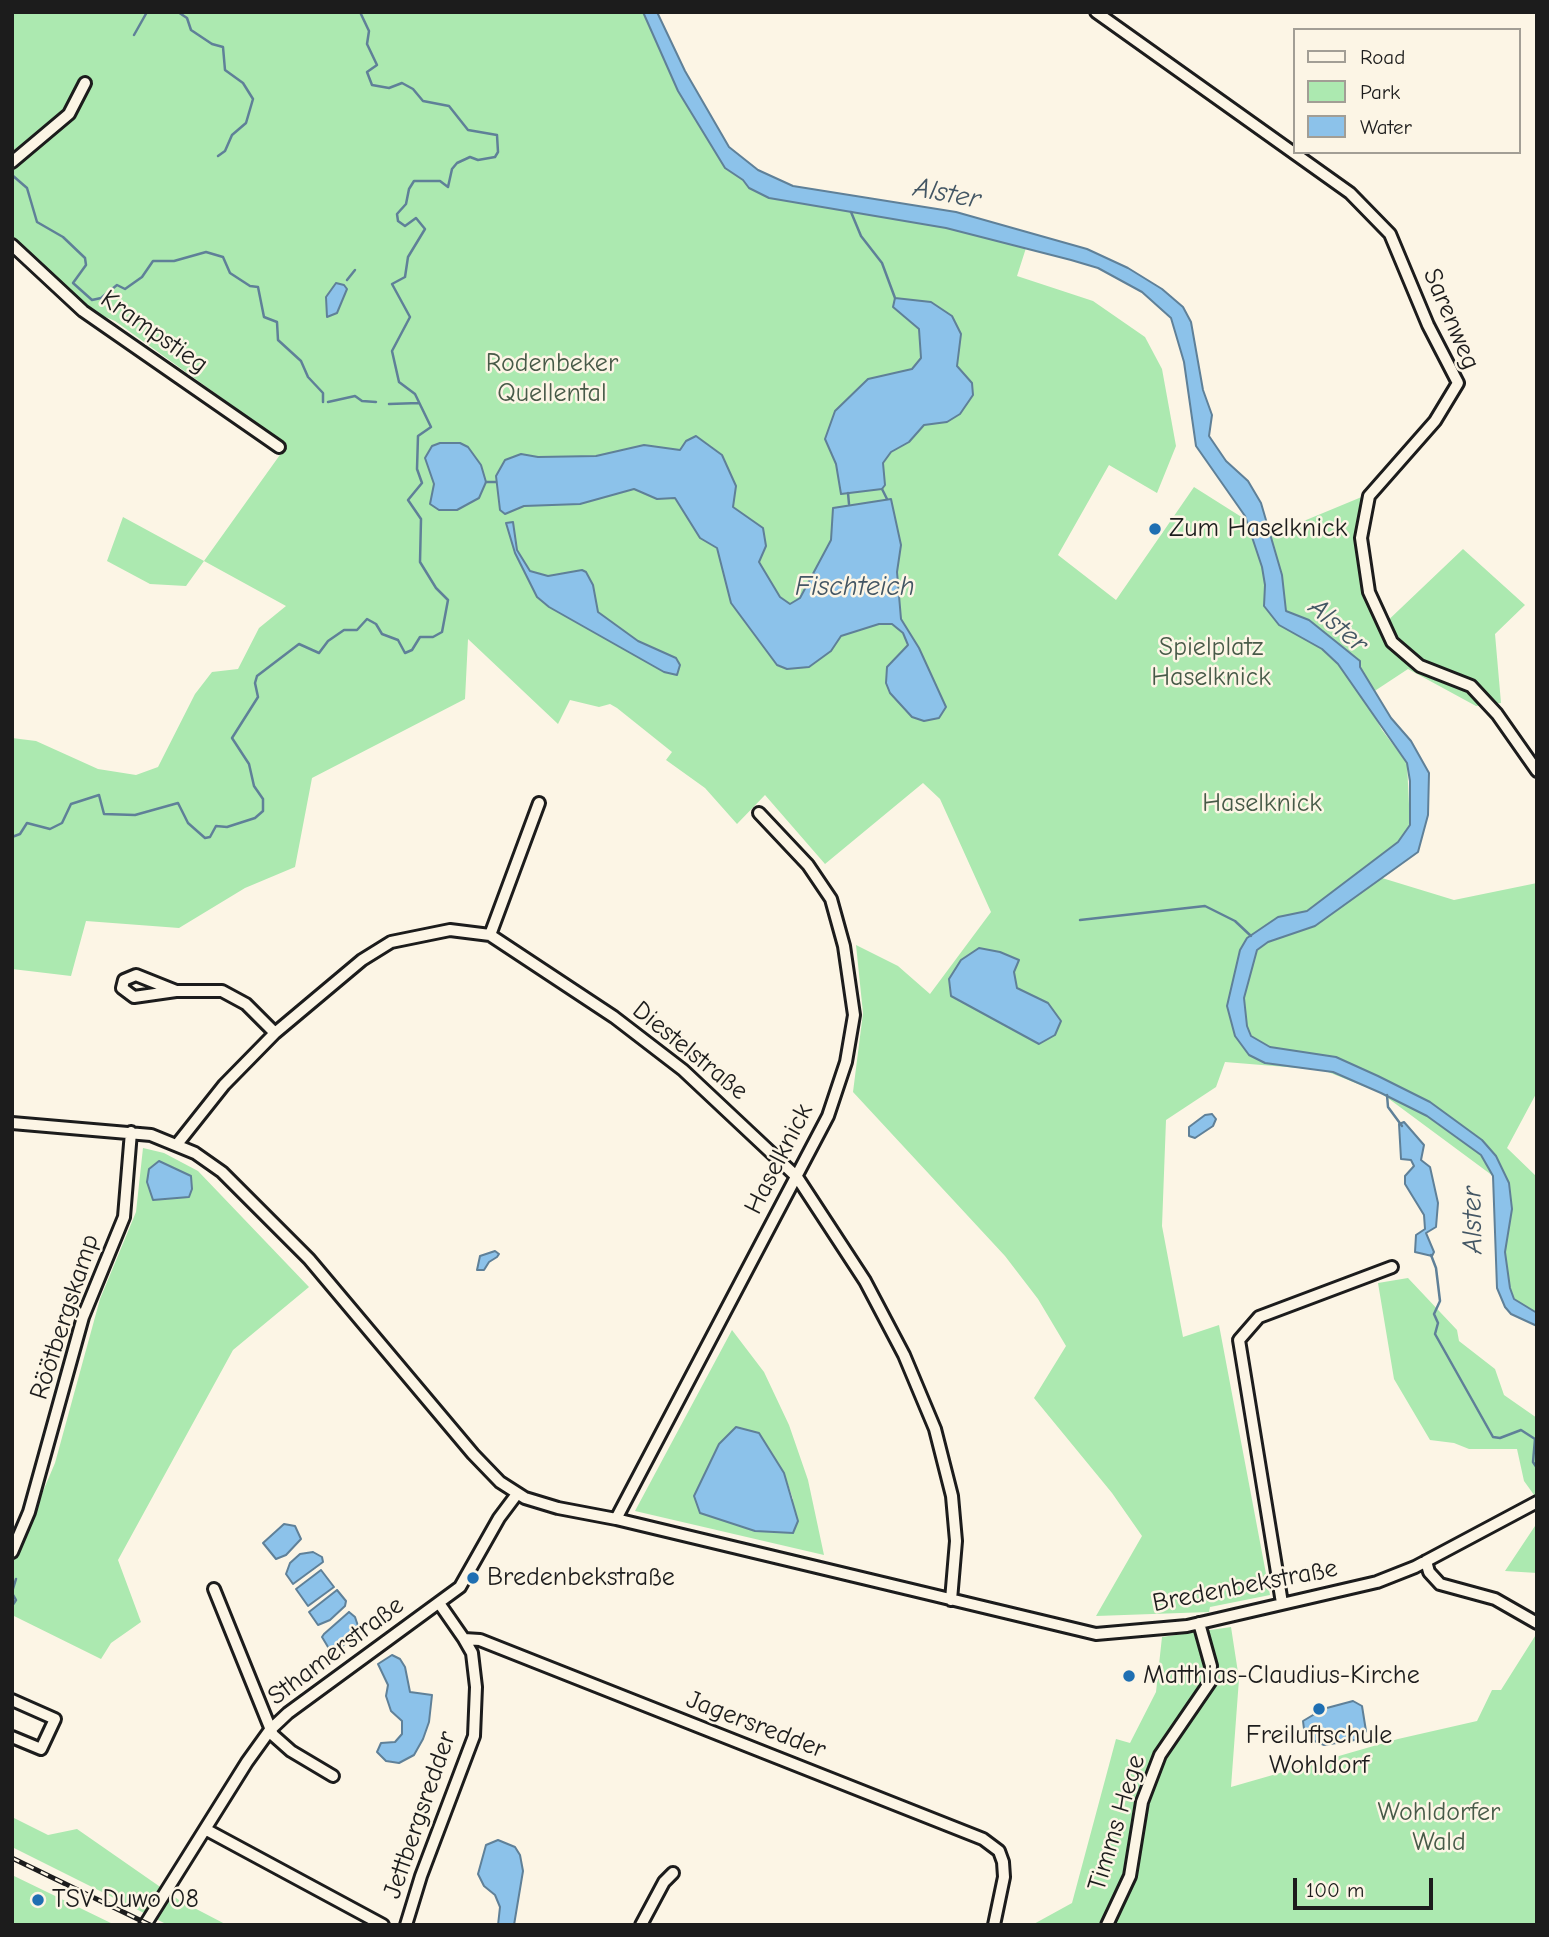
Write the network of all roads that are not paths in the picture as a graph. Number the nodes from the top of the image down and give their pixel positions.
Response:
1 (1096, 12) edge
2 (85, 83) dead end
3 (1294, 152) edge
4 (1296, 154) edge
5 (12, 162) edge
6 (12, 245) edge
7 (279, 447) dead end
8 (1537, 771) edge
9 (539, 803) dead end
10 (760, 813) dead end
11 (490, 935) junction
12 (176, 991) dead end
13 (275, 1032) junction
14 (12, 1122) edge
15 (131, 1132) junction
16 (178, 1143) junction
17 (797, 1177) junction
18 (1392, 1266) dead end
19 (517, 1494) junction
20 (1537, 1502) edge
21 (616, 1519) junction
22 (12, 1552) edge
23 (1426, 1561) junction
24 (214, 1589) dead end
25 (951, 1600) junction
26 (439, 1603) junction
27 (1282, 1603) junction
28 (1199, 1623) junction
29 (1537, 1623) edge
30 (464, 1639) junction
31 (12, 1700) edge
32 (270, 1730) junction
33 (12, 1737) edge
34 (333, 1776) dead end
35 (205, 1829) junction
36 (673, 1873) dead end
37 (145, 1925) edge
38 (383, 1925) edge
39 (406, 1925) edge
40 (641, 1925) edge
41 (994, 1925) edge
42 (1107, 1925) edge

1 - 3 street, Sarenweg
2 - 5 street
4 - 8 street, Sarenweg
6 - 7 street, Krampstieg
9 - 11 street
10 - 17 street, Haselknick
11 - 13 street, Diestelstraße
11 - 17 street, Diestelstraße
12 - 13 street
13 - 16 street, Diestelstraße
14 - 15 street, Bredenbekstraße
15 - 16 street, Bredenbekstraße
15 - 22 street, Röötbergskamp
16 - 19 street, Bredenbekstraße
17 - 21 street, Haselknick
17 - 25 street, Diestelstraße
18 - 27 street
19 - 21 street, Bredenbekstraße
19 - 26 street, Sthamerstraße
20 - 23 street, Bredenbekstraße
21 - 25 street, Bredenbekstraße
23 - 27 street, Bredenbekstraße
23 - 29 street
24 - 32 street
25 - 28 street, Bredenbekstraße
26 - 30 street
26 - 32 street, Sthamerstraße
27 - 28 street, Bredenbekstraße
28 - 42 street, Timms Hege
30 - 39 street, Jettbergsredder
30 - 41 street, Jagersredder
31 - 33 street
32 - 34 street
32 - 35 street, Sthamerstraße
35 - 37 street, Sthamerstraße
35 - 38 street
36 - 40 street

